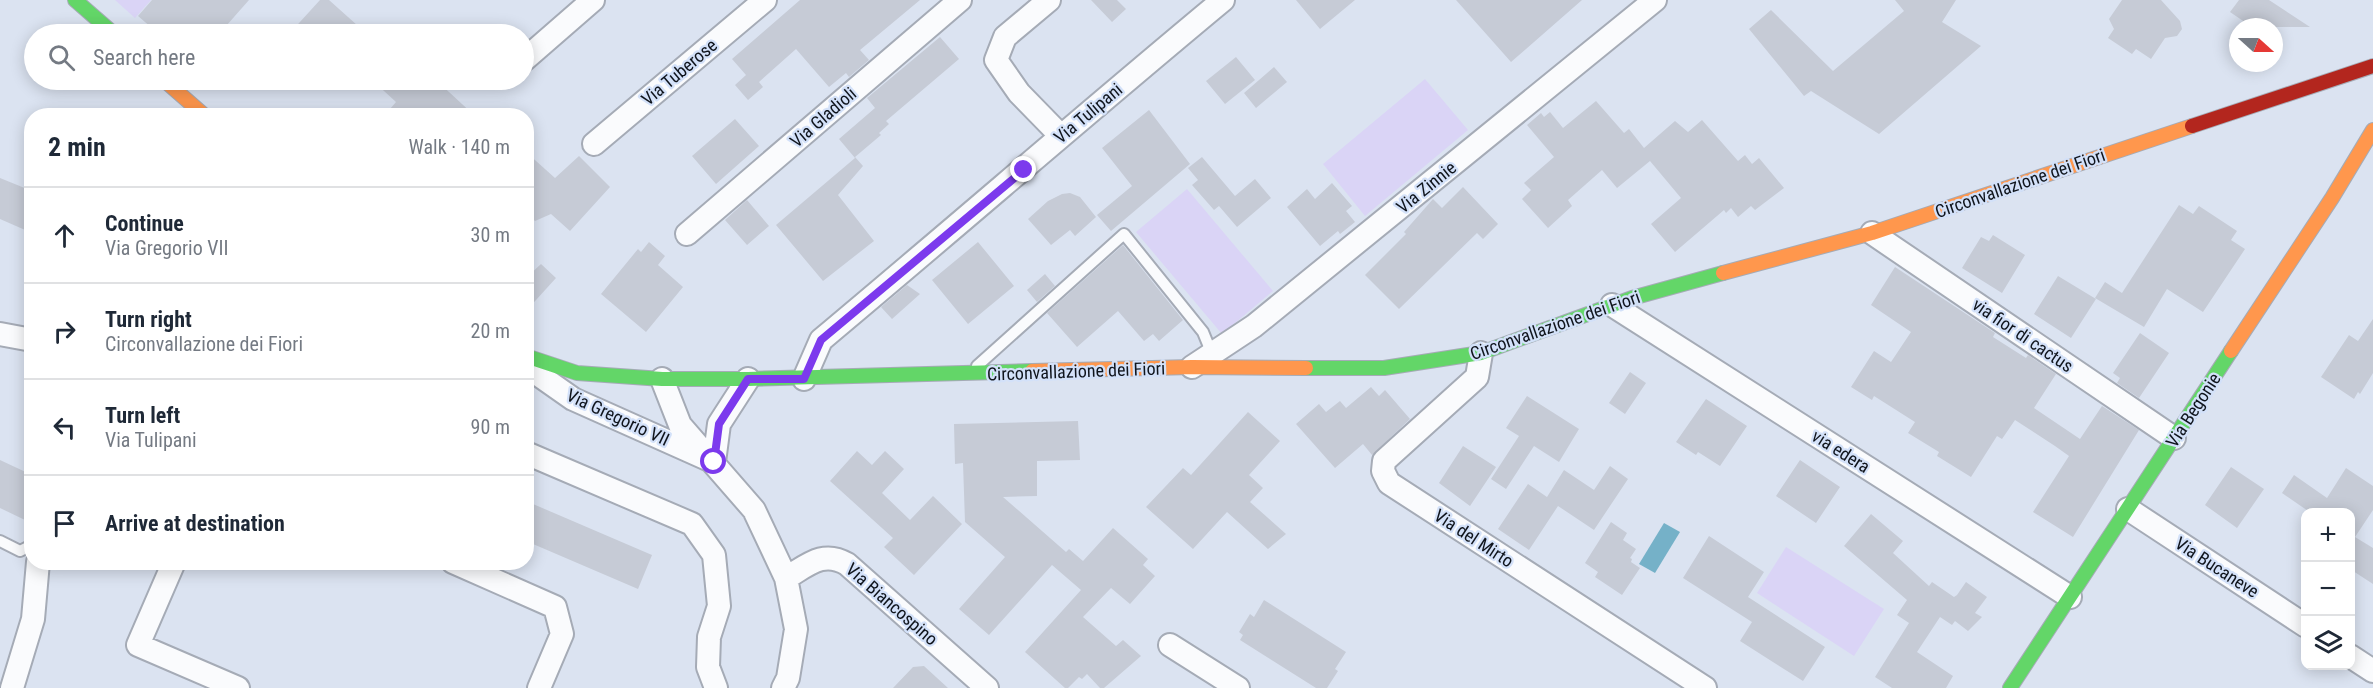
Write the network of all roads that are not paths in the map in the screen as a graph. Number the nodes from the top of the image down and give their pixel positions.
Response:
1 (75, 0) edge
2 (593, 0) edge
3 (765, 0) edge
4 (960, 0) edge
5 (1049, 0) edge
6 (1223, 0) edge
7 (1655, 0) edge
8 (103, 24) edge
9 (534, 51) edge
10 (2373, 66) edge
11 (175, 90) edge
12 (196, 108) edge
13 (2373, 130) edge
14 (1060, 135) junction
15 (594, 144) dead end
16 (1872, 233) junction
17 (687, 234) dead end
18 (1612, 305) junction
19 (0, 334) edge
20 (24, 338) edge
21 (1481, 353) junction
22 (1212, 354) junction
23 (534, 359) edge
24 (1192, 367) junction
25 (534, 372) edge
26 (968, 374) junction
27 (662, 379) junction
28 (748, 379) junction
29 (804, 379) junction
30 (2174, 438) junction
31 (534, 456) edge
32 (714, 462) junction
33 (2128, 508) junction
34 (0, 541) edge
35 (24, 548) edge
36 (37, 570) edge
37 (171, 570) edge
38 (471, 570) edge
39 (786, 578) junction
40 (2070, 597) junction
41 (2301, 623) edge
42 (1170, 645) dead end
43 (2355, 659) edge
44 (2373, 671) edge
45 (2013, 687) edge
46 (12, 688) edge
47 (238, 688) edge
48 (539, 688) edge
49 (716, 688) edge
50 (783, 688) edge
51 (987, 688) edge
52 (1238, 688) edge
53 (1705, 688) edge

1 - 8 street
2 - 9 street
3 - 15 street, Via Tuberose
4 - 17 street, Via Gladioli
5 - 14 street
6 - 14 street, Via Tulipani
7 - 22 street, Via Zinnie
10 - 16 street, Circonvallazione dei Fiori
11 - 12 street
13 - 30 street, Via Begonie
14 - 29 street, Via Tulipani
16 - 18 street, Circonvallazione dei Fiori
16 - 30 street, via fior di cactus
18 - 21 street, Circonvallazione dei Fiori
18 - 40 street, via edera
19 - 20 street
21 - 24 street, Circonvallazione dei Fiori
21 - 53 street, Via del Mirto
22 - 24 street, Via Zinnie
22 - 26 lane
23 - 27 street, Circonvallazione dei Fiori
24 - 26 street, Circonvallazione dei Fiori
25 - 32 street, Via Gregorio VII
26 - 29 street, Circonvallazione dei Fiori
27 - 28 street, Circonvallazione dei Fiori
27 - 32 street, Via Gregorio VII
28 - 29 street, Circonvallazione dei Fiori
28 - 32 street
30 - 33 street, Via Begonie
31 - 49 street
32 - 39 street, Via Gregorio VII
33 - 40 street, Via Begonie
33 - 41 street, Via Bucaneve
34 - 35 lane
36 - 46 street
37 - 47 street
38 - 48 street
39 - 50 street, Via Gregorio VII
39 - 51 street, Via Biancospino
40 - 45 street, Via Begonie
42 - 52 street
43 - 44 street

